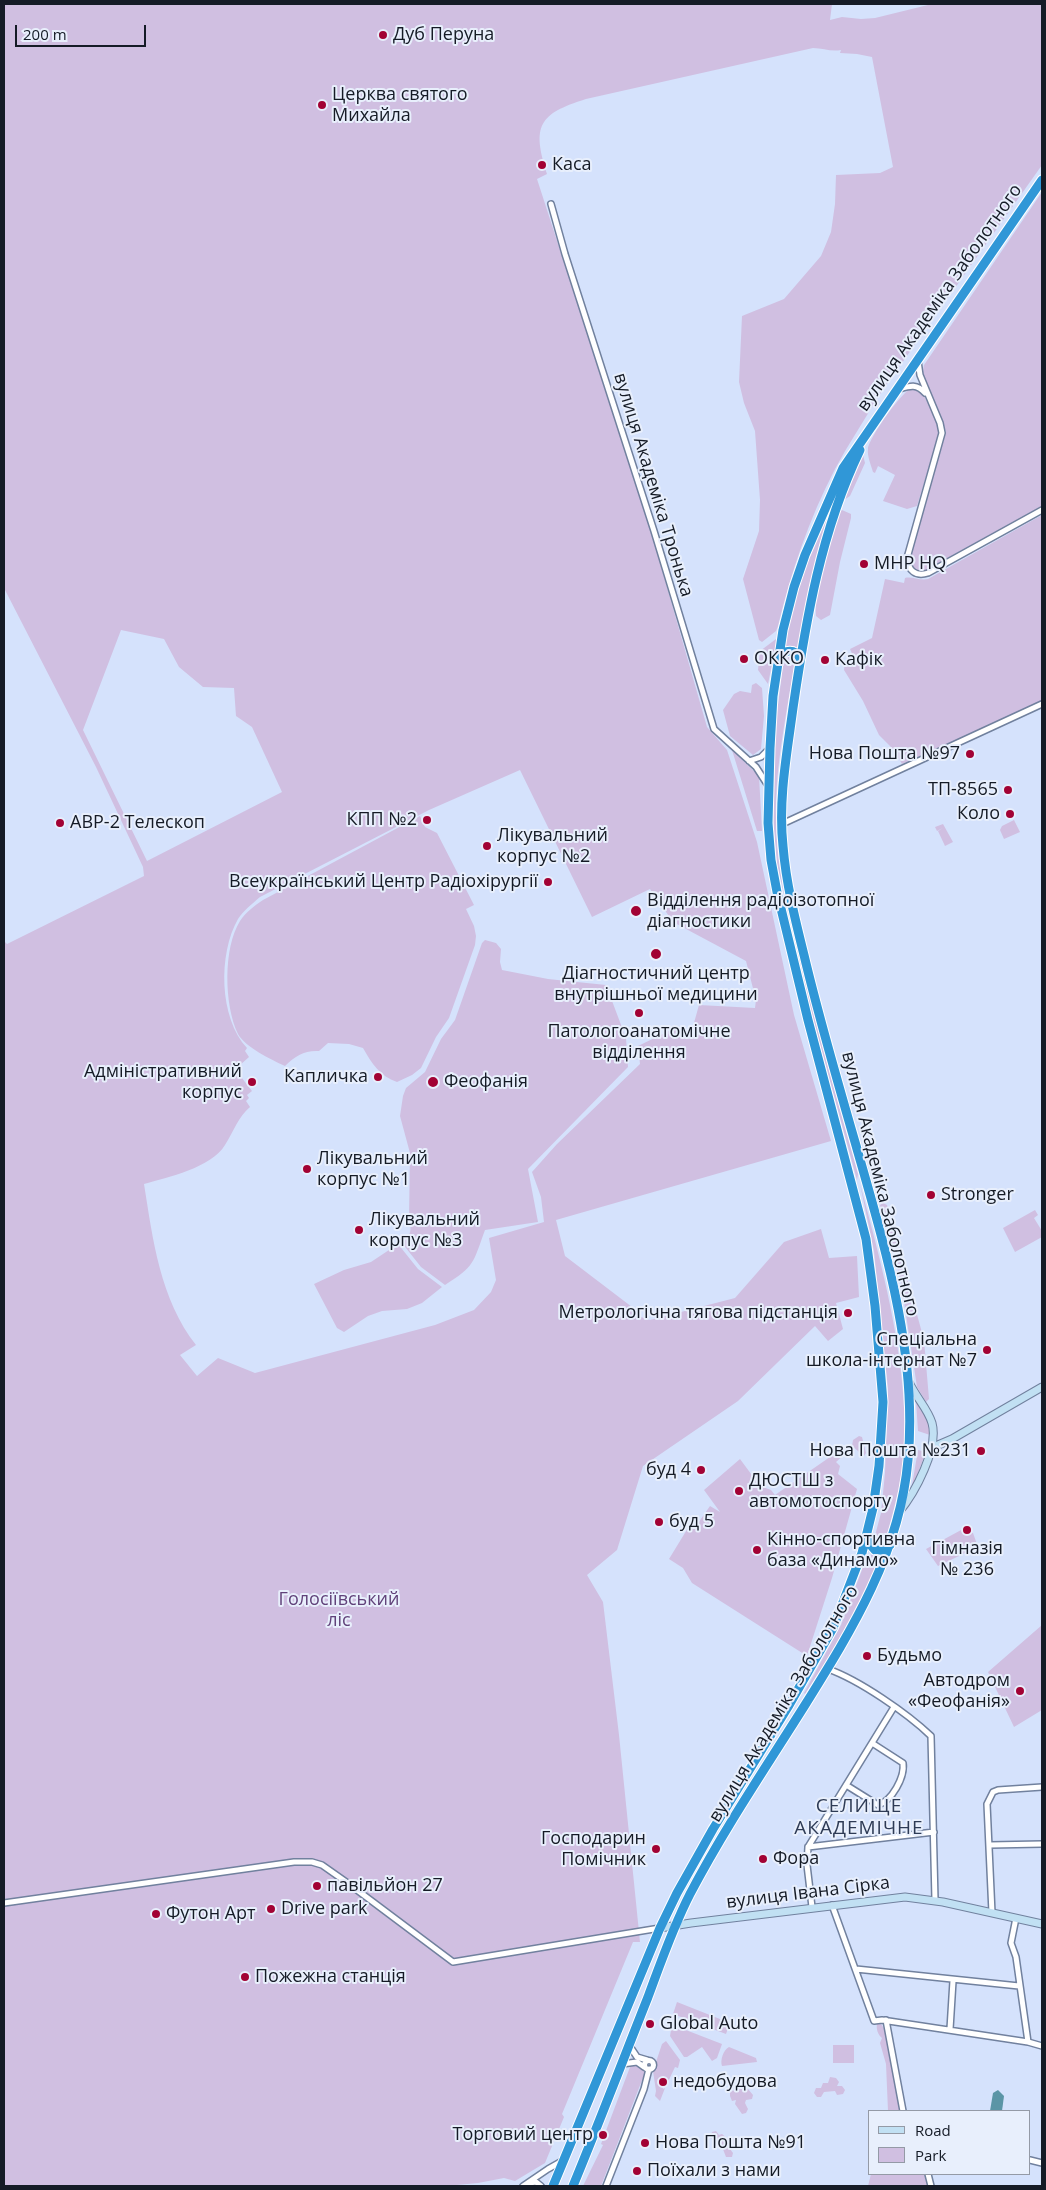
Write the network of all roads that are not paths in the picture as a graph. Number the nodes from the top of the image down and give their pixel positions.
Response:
1 (1042, 180) edge
2 (551, 204) dead end
3 (918, 358) junction
4 (896, 390) junction
5 (928, 397) junction
6 (865, 435) junction
7 (1042, 510) edge
8 (779, 658) junction
9 (800, 658) junction
10 (1042, 704) edge
11 (770, 748) junction
12 (749, 761) junction
13 (769, 786) junction
14 (781, 824) junction
15 (906, 1375) junction
16 (1042, 1387) edge
17 (931, 1448) junction
18 (899, 1512) junction
19 (867, 1536) junction
20 (890, 1545) junction
21 (828, 1669) junction
22 (894, 1707) junction
23 (872, 1742) junction
24 (846, 1785) junction
25 (1042, 1787) edge
26 (934, 1832) junction
27 (1042, 1844) edge
28 (990, 1845) junction
29 (808, 1847) junction
30 (935, 1900) junction
31 (4, 1903) edge
32 (832, 1905) junction
33 (812, 1907) junction
34 (992, 1912) junction
35 (1016, 1918) junction
36 (1042, 1924) edge
37 (676, 1925) junction
38 (660, 1928) junction
39 (856, 1970) junction
40 (954, 1981) junction
41 (1019, 1986) junction
42 (884, 2020) junction
43 (950, 2029) junction
44 (1028, 2042) junction
45 (629, 2045) junction
46 (1042, 2046) edge
47 (646, 2060) junction
48 (621, 2064) junction
49 (646, 2068) junction
50 (902, 2110) edge
51 (564, 2160) junction
52 (525, 2185) edge
53 (541, 2186) edge
54 (554, 2186) edge
55 (574, 2186) edge
56 (606, 2186) edge

1 - 3 highway, вулиця Академіка Заболотного
2 - 12 street, вулиця Академіка Тронька
3 - 4 highway, вулиця Академіка Заболотного
3 - 5 street
4 - 5 street
4 - 6 highway, вулиця Академіка Заболотного
5 - 7 street
6 - 8 highway, вулиця Академіка Заболотного
6 - 9 highway, вулиця Академіка Заболотного
8 - 9 highway
8 - 11 highway, вулиця Академіка Заболотного
9 - 14 highway, вулиця Академіка Заболотного
10 - 14 street
11 - 12 street
11 - 13 highway, вулиця Академіка Заболотного
12 - 13 street, вулиця Академіка Тронька
13 - 19 highway, вулиця Академіка Заболотного
14 - 15 highway, вулиця Академіка Заболотного
15 - 17 street
15 - 18 highway, вулиця Академіка Заболотного
16 - 17 street
17 - 18 street
18 - 20 highway, вулиця Академіка Заболотного
19 - 20 highway
19 - 38 highway, вулиця Академіка Заболотного
20 - 21 highway, вулиця Академіка Заболотного
21 - 22 street
21 - 37 highway, вулиця Академіка Заболотного
22 - 23 street
22 - 26 street
23 - 24 street
23 - 24 street
24 - 29 street
25 - 28 street
26 - 29 street
26 - 30 street
27 - 28 street
28 - 34 street
29 - 33 street
30 - 32 street, вулиця Івана Сірка
30 - 34 street, вулиця Івана Сірка
31 - 38 street
32 - 33 street, вулиця Івана Сірка
32 - 39 street
33 - 37 street, вулиця Івана Сірка
34 - 35 street, вулиця Івана Сірка
35 - 36 street, вулиця Івана Сірка
35 - 41 street
37 - 38 street, вулиця Івана Сірка
37 - 45 highway, вулиця Академіка Заболотного
38 - 51 highway, вулиця Академіка Заболотного
39 - 40 street
39 - 42 street
40 - 41 street
40 - 43 street
41 - 44 street
42 - 43 street
42 - 50 street
43 - 44 street
44 - 46 street
45 - 47 street
45 - 48 highway, вулиця Академіка Заболотного
47 - 49 street
47 - 49 street
48 - 49 street
48 - 55 highway, вулиця Академіка Заболотного
49 - 56 street
51 - 52 street
51 - 54 highway, вулиця Академіка Заболотного
52 - 53 street

